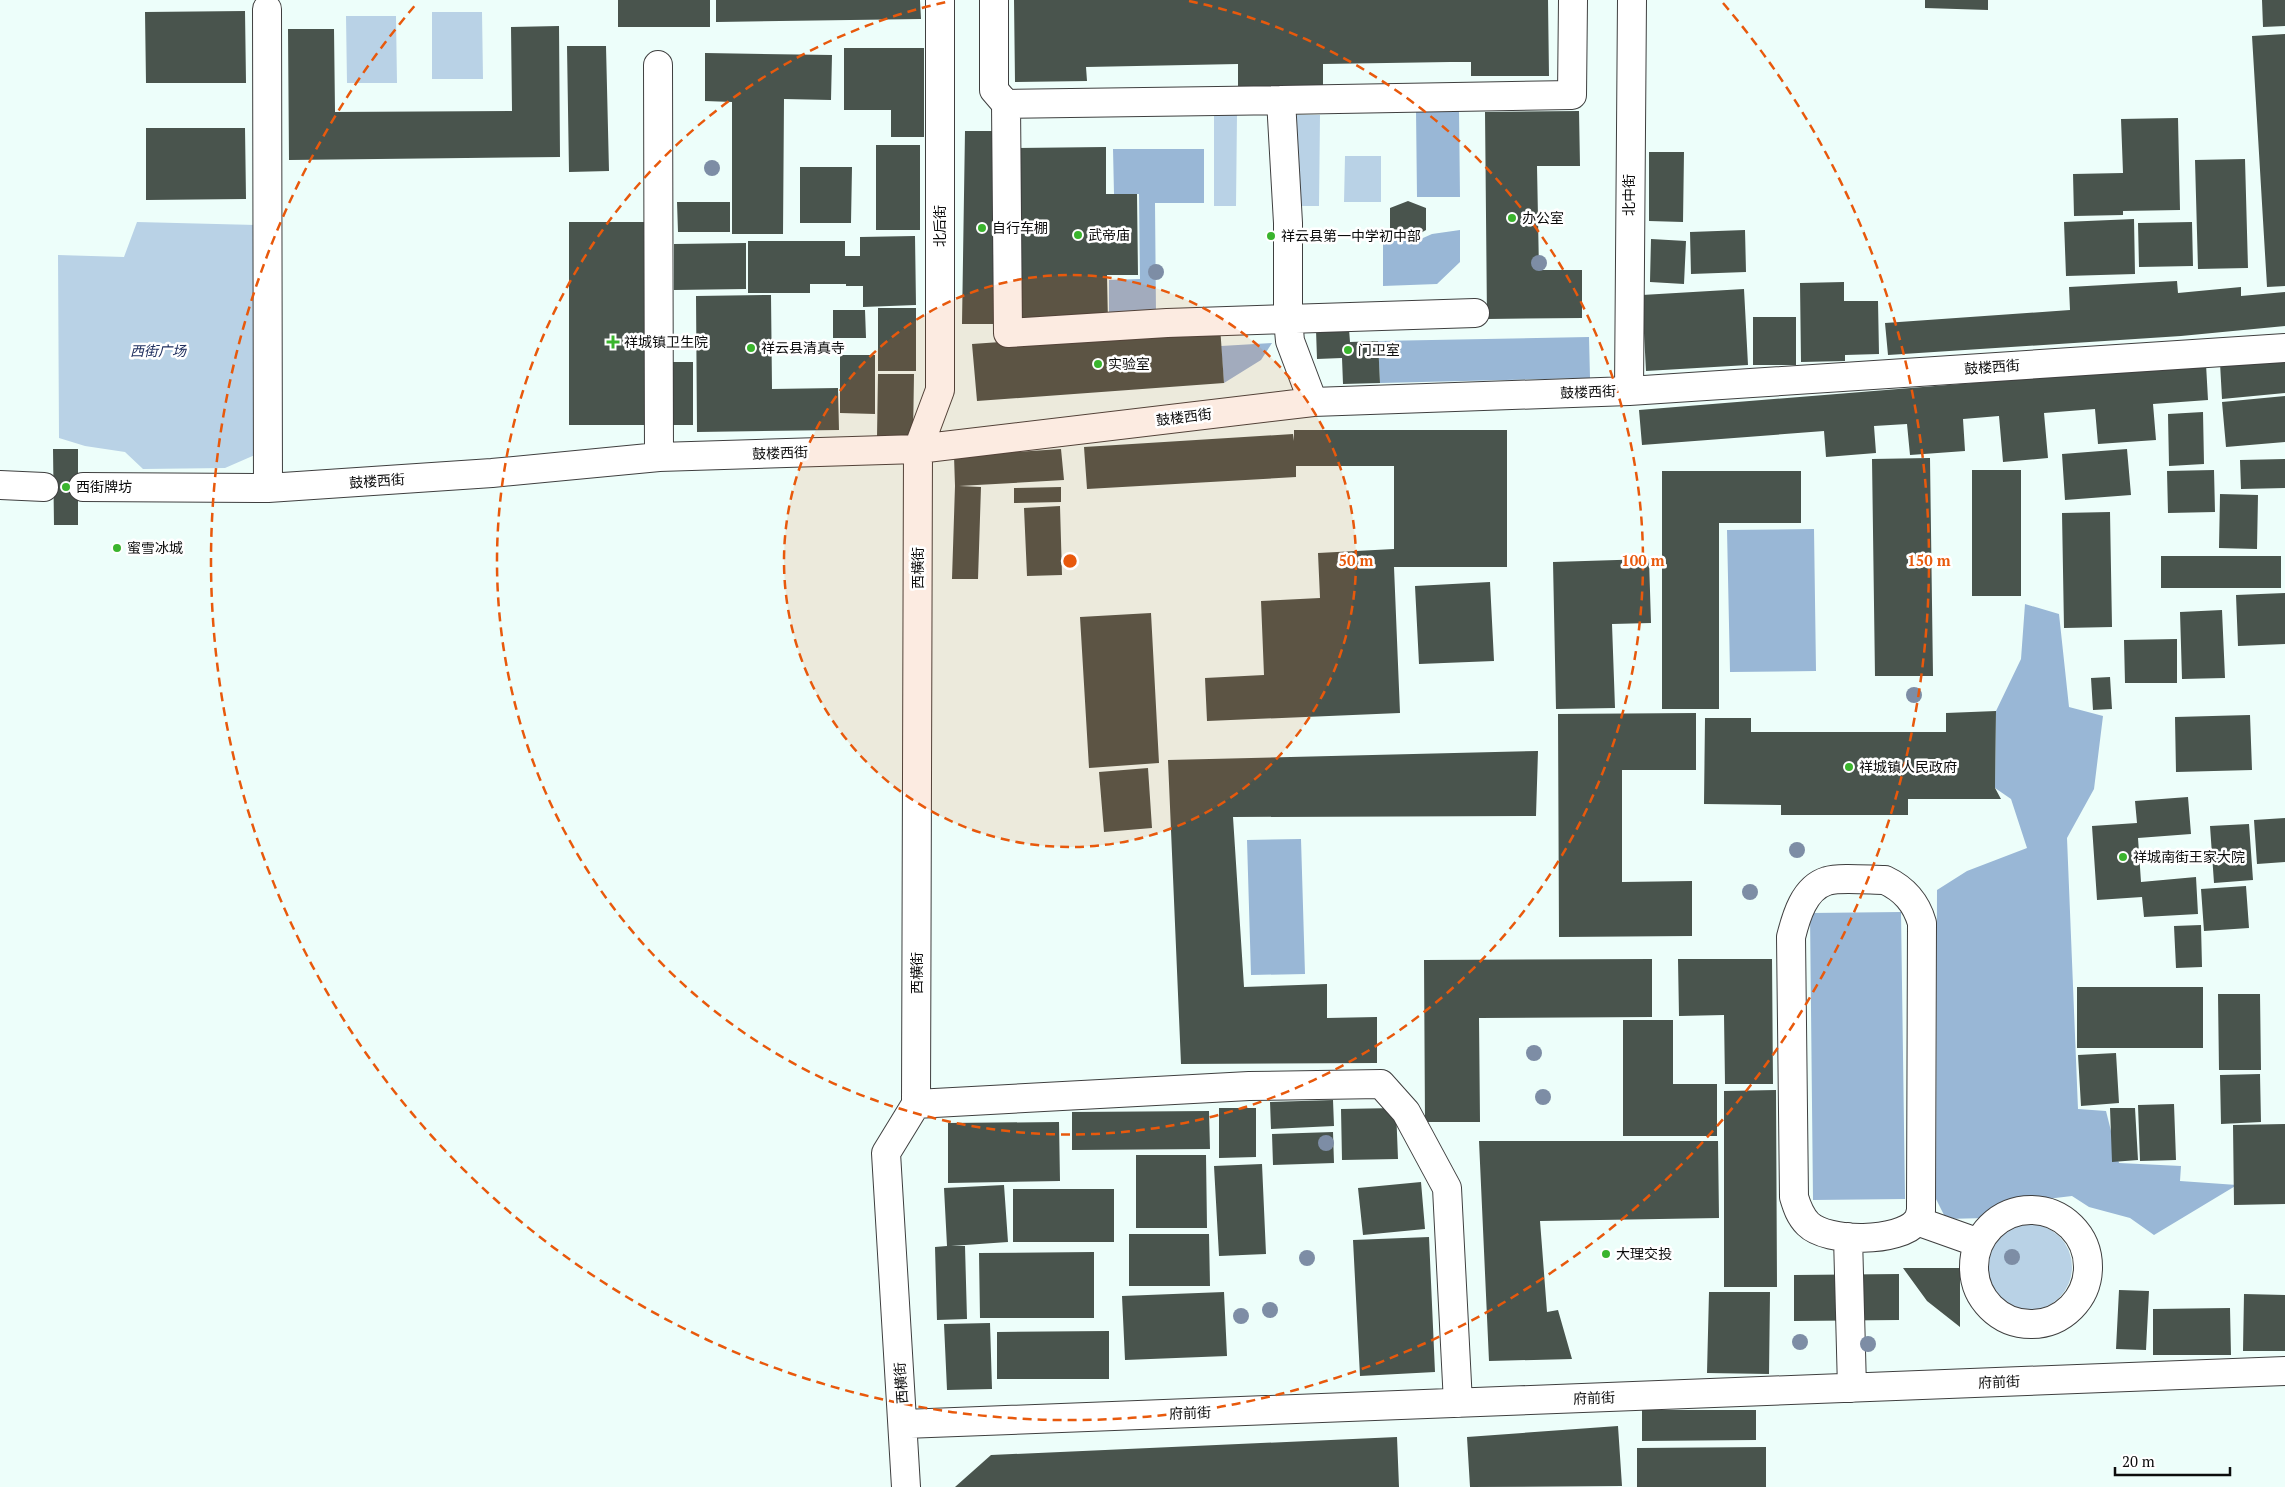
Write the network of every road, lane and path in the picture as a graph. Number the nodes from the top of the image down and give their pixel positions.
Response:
1 (940, 0) edge
2 (994, 0) edge
3 (1573, 0) edge
4 (1632, 0) edge
5 (267, 9) dead end
6 (658, 66) dead end
7 (1281, 100) junction
8 (1006, 104) junction
9 (1475, 313) dead end
10 (1288, 319) junction
11 (2285, 348) edge
12 (1635, 390) junction
13 (1313, 402) junction
14 (918, 449) junction
15 (659, 457) junction
16 (0, 485) edge
17 (44, 487) dead end
18 (83, 487) dead end
19 (268, 488) junction
20 (916, 1104) junction
21 (1917, 1221) junction
22 (1848, 1237) junction
23 (1979, 1243) junction
24 (2285, 1371) edge
25 (1852, 1388) junction
26 (1458, 1403) junction
27 (904, 1424) junction
28 (906, 1487) edge

1 - 14 street, 北后街
2 - 8 street
3 - 7 street
4 - 12 street, 北中街
5 - 19 street
6 - 15 street
7 - 8 street
7 - 10 street
8 - 10 street
9 - 10 street
10 - 13 street
11 - 12 street, 鼓楼西街
12 - 13 street, 鼓楼西街
13 - 14 street, 鼓楼西街
14 - 15 street, 鼓楼西街
14 - 20 street, 西横街
15 - 19 street, 鼓楼西街
16 - 17 street
18 - 19 street, 鼓楼西街
20 - 26 street
20 - 27 street, 西横街
21 - 22 street
21 - 22 street
21 - 23 street
22 - 25 street
23 - 23 street
24 - 25 street, 府前街
25 - 26 street, 府前街
26 - 27 street, 府前街
27 - 28 street, 西横街

